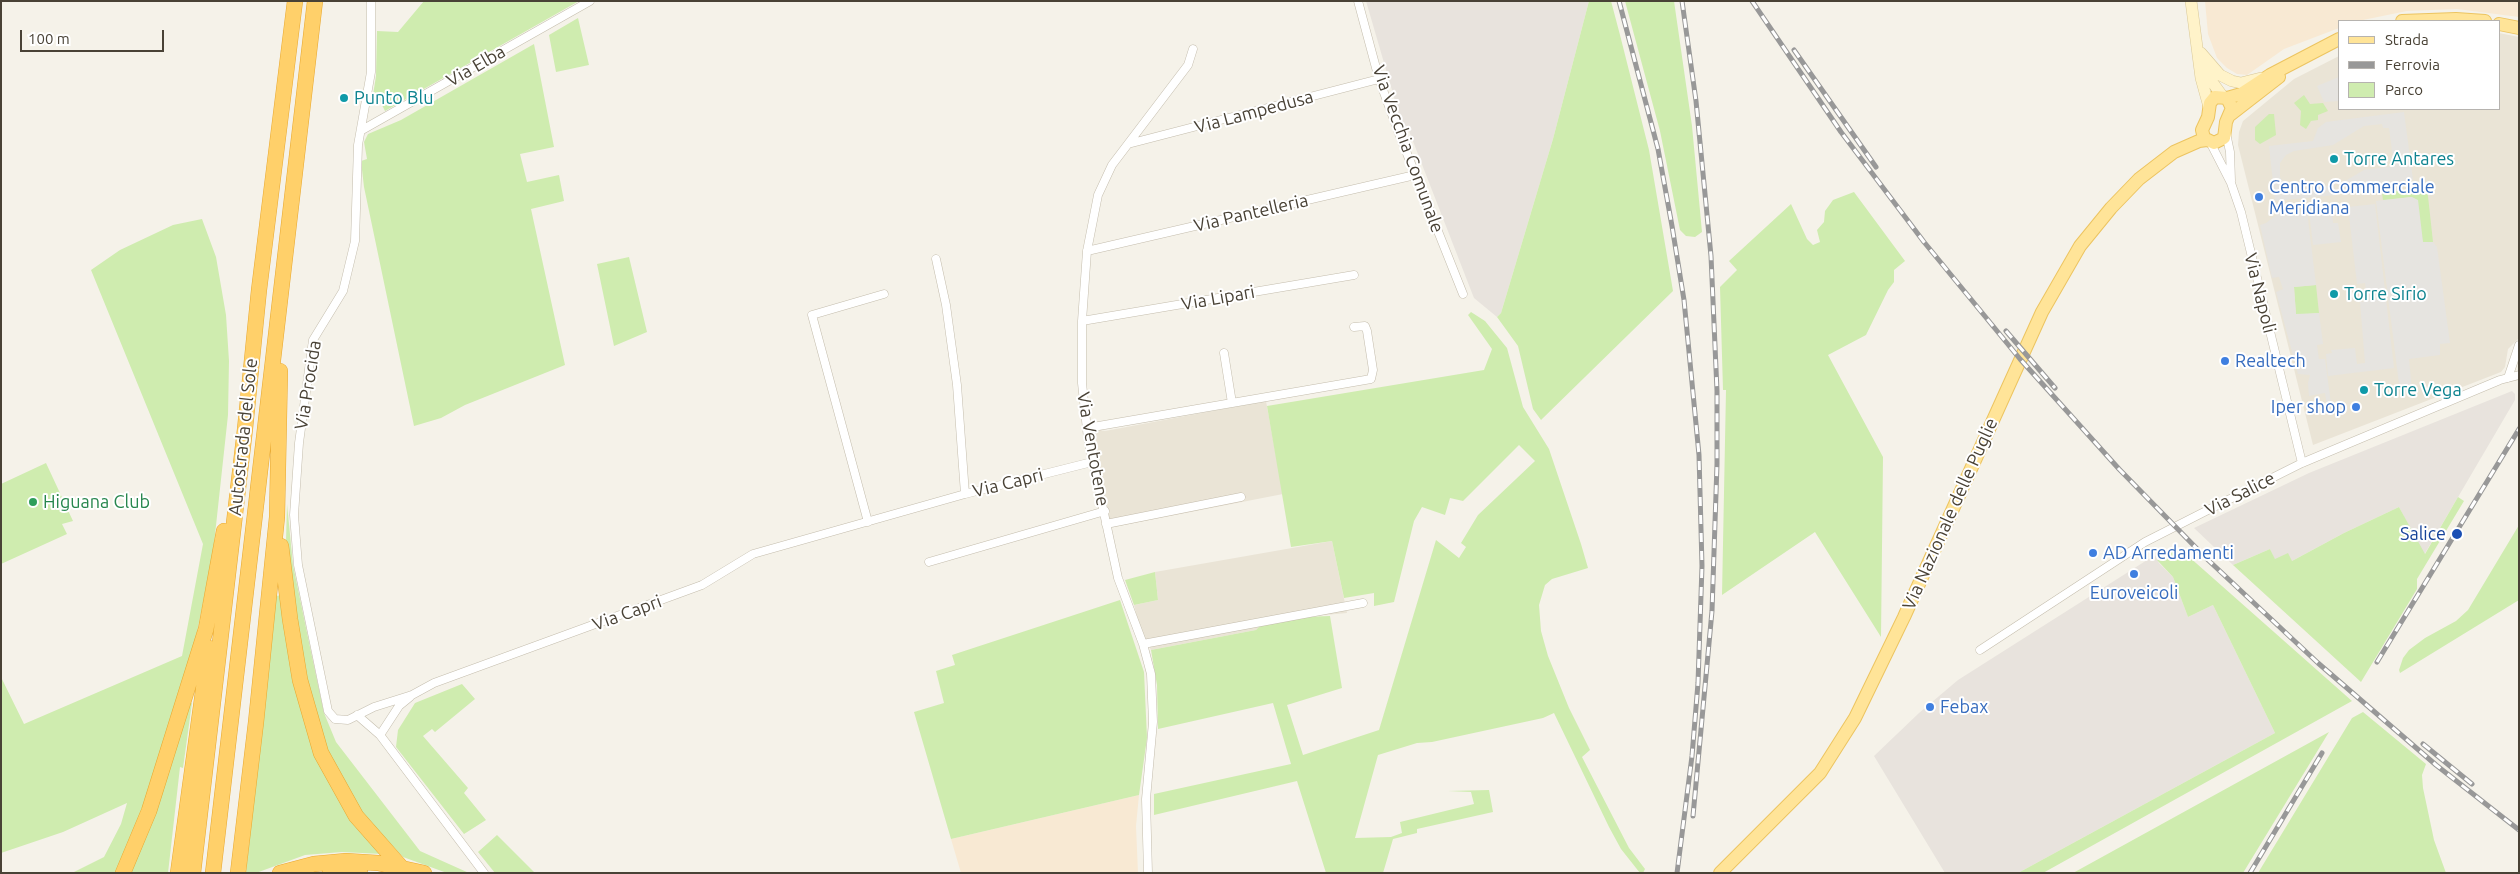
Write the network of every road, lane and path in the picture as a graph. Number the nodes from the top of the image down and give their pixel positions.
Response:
1 (295, 1) edge
2 (315, 1) edge
3 (372, 1) edge
4 (590, 1) edge
5 (1358, 1) edge
6 (2191, 1) edge
7 (2429, 20) edge
8 (2470, 20) edge
9 (2500, 24) edge
10 (2519, 28) edge
11 (2196, 39) junction
12 (2338, 39) edge
13 (1193, 49) dead end
14 (2201, 54) junction
15 (2290, 66) junction
16 (2270, 75) junction
17 (1379, 79) junction
18 (2225, 98) junction
19 (2208, 107) junction
20 (2230, 115) junction
21 (2206, 122) junction
22 (362, 130) junction
23 (2226, 130) junction
24 (2209, 141) junction
25 (1128, 144) junction
26 (2174, 152) junction
27 (1415, 175) junction
28 (2231, 183) junction
29 (1087, 251) junction
30 (936, 259) dead end
31 (1354, 275) dead end
32 (884, 294) dead end
33 (1463, 294) dead end
34 (280, 296) junction
35 (1082, 320) junction
36 (1354, 327) dead end
37 (2519, 345) edge
38 (1224, 353) dead end
39 (2519, 375) edge
40 (2508, 378) junction
41 (1232, 403) junction
42 (1086, 428) junction
43 (1092, 462) junction
44 (2302, 462) junction
45 (240, 480) junction
46 (965, 494) junction
47 (1241, 497) dead end
48 (1105, 511) junction
49 (277, 517) junction
50 (868, 522) junction
51 (1106, 524) junction
52 (929, 562) dead end
53 (228, 571) junction
54 (1362, 603) dead end
55 (1143, 644) junction
56 (1980, 650) dead end
57 (412, 695) junction
58 (357, 715) junction
59 (380, 735) junction
60 (401, 867) junction
61 (238, 871) edge
62 (354, 872) edge
63 (123, 873) edge
64 (178, 873) edge
65 (193, 873) edge
66 (213, 873) edge
67 (280, 873) edge
68 (330, 873) edge
69 (360, 873) edge
70 (424, 873) edge
71 (484, 873) edge
72 (1148, 873) edge
73 (1720, 873) edge

1 - 45 highway, Autostrada del Sole
2 - 34 highway, Autostrada del Sole
3 - 22 street, Via Procida
4 - 22 street, Via Elba
5 - 17 street, Via Vecchia Comunale
6 - 11 main road
7 - 8 main road
9 - 10 main road
11 - 14 main road
11 - 19 main road
12 - 15 main road
13 - 25 street, Via Ventotene
14 - 16 main road
14 - 18 main road
15 - 16 main road
15 - 20 main road
16 - 18 main road
17 - 25 street, Via Lampedusa
17 - 27 street, Via Vecchia Comunale
18 - 19 main road
18 - 20 main road
19 - 21 main road
20 - 23 main road
21 - 24 main road
21 - 26 main road, Via Nazionale delle Puglie
22 - 58 street, Via Procida
23 - 24 main road, Via Nazionale delle Puglie
23 - 28 street, Via Napoli
24 - 26 main road, Via Nazionale delle Puglie
24 - 28 street, Via Napoli
25 - 29 street, Via Ventotene
26 - 73 main road, Via Nazionale delle Puglie
27 - 29 street, Via Pantelleria
27 - 33 street, Via Vecchia Comunale
28 - 44 street, Via Napoli
29 - 35 street, Via Ventotene
30 - 46 street
31 - 35 street, Via Lipari
32 - 50 street
34 - 49 highway
34 - 66 highway, Autostrada del Sole
35 - 42 street, Via Ventotene
36 - 41 street
37 - 40 street
38 - 41 street
39 - 40 street, Via Salice
40 - 44 street, Via Salice
41 - 42 street
42 - 43 street, Via Ventotene
43 - 46 street, Via Capri
43 - 48 street, Via Ventotene
44 - 56 street, Via Salice
45 - 53 highway, Autostrada del Sole
45 - 63 highway
46 - 50 street, Via Capri
47 - 51 street
48 - 51 street, Via Ventotene
48 - 52 street
49 - 60 highway
49 - 61 highway
50 - 57 street, Via Capri
51 - 55 street, Via Ventotene
53 - 64 highway
53 - 65 highway, Autostrada del Sole
54 - 55 street
55 - 72 street, Via Ventotene
57 - 58 street, Via Capri
57 - 59 street
58 - 59 street
59 - 71 street
60 - 67 highway
60 - 70 highway
62 - 68 highway
62 - 69 highway

